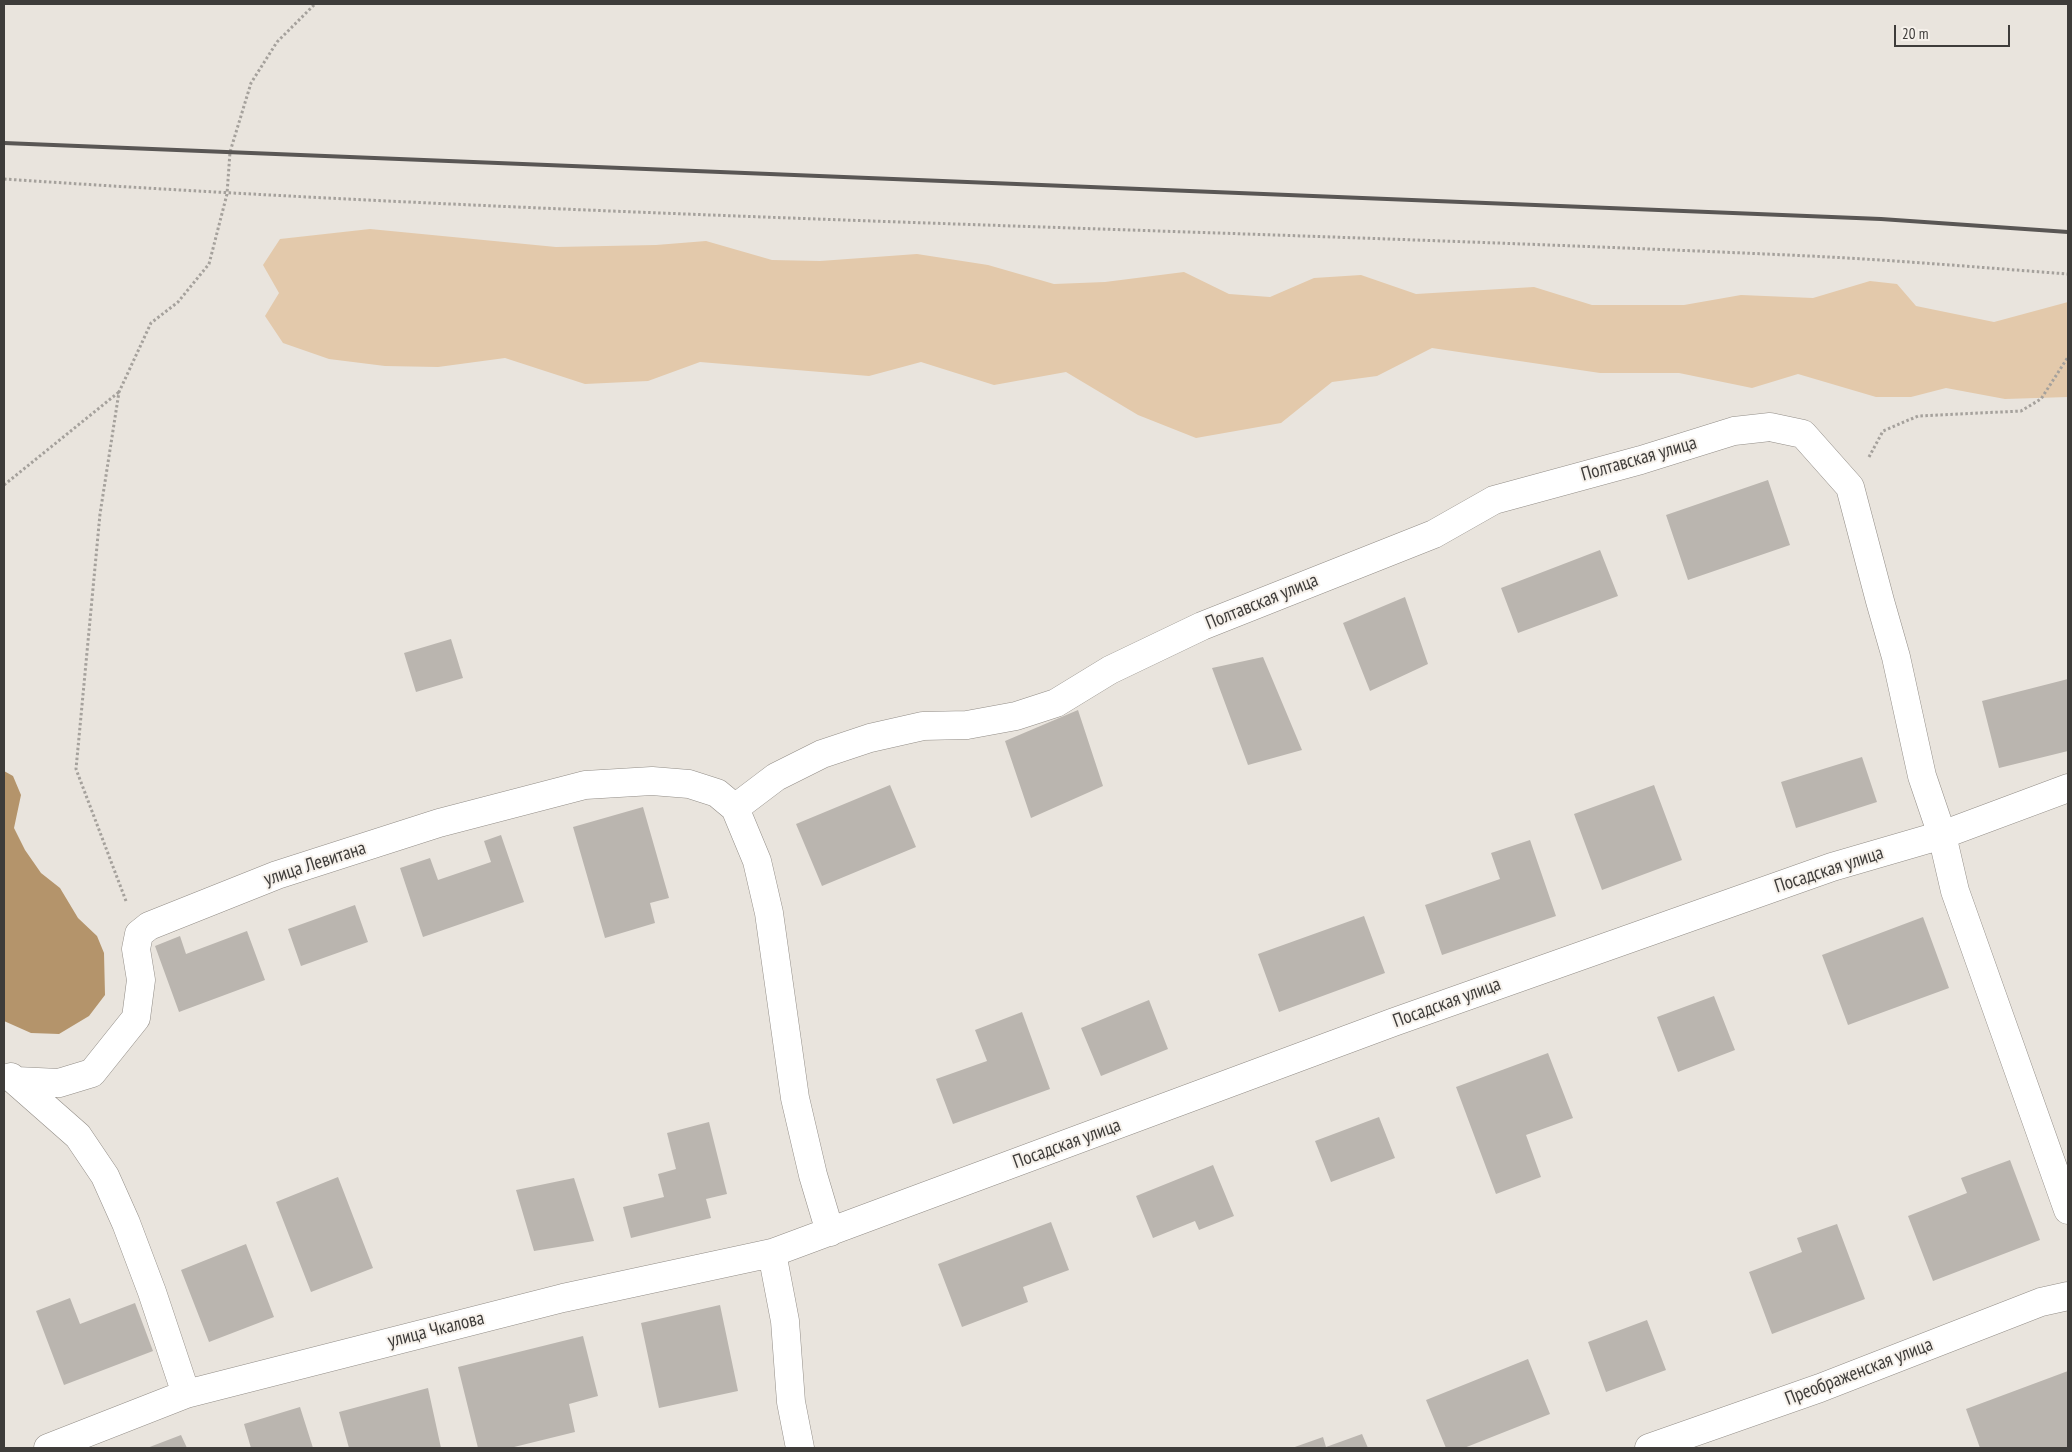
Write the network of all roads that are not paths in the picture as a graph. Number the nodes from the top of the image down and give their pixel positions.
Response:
1 (2068, 788) edge
2 (735, 808) junction
3 (1942, 835) junction
4 (10, 1076) edge
5 (2068, 1210) edge
6 (830, 1232) junction
7 (772, 1253) junction
8 (2068, 1296) edge
9 (186, 1394) junction
10 (48, 1448) edge
11 (800, 1448) edge
12 (1649, 1448) edge

1 - 3 street, Посадская улица
2 - 3 street, Полтавская улица
2 - 4 street, улица Левитана
2 - 6 street
3 - 5 street
3 - 6 street, Посадская улица
4 - 9 street
6 - 7 street, улица Чкалова
7 - 9 street, улица Чкалова
7 - 11 street
8 - 12 street, Преображенская улица
9 - 10 street, улица Чкалова

